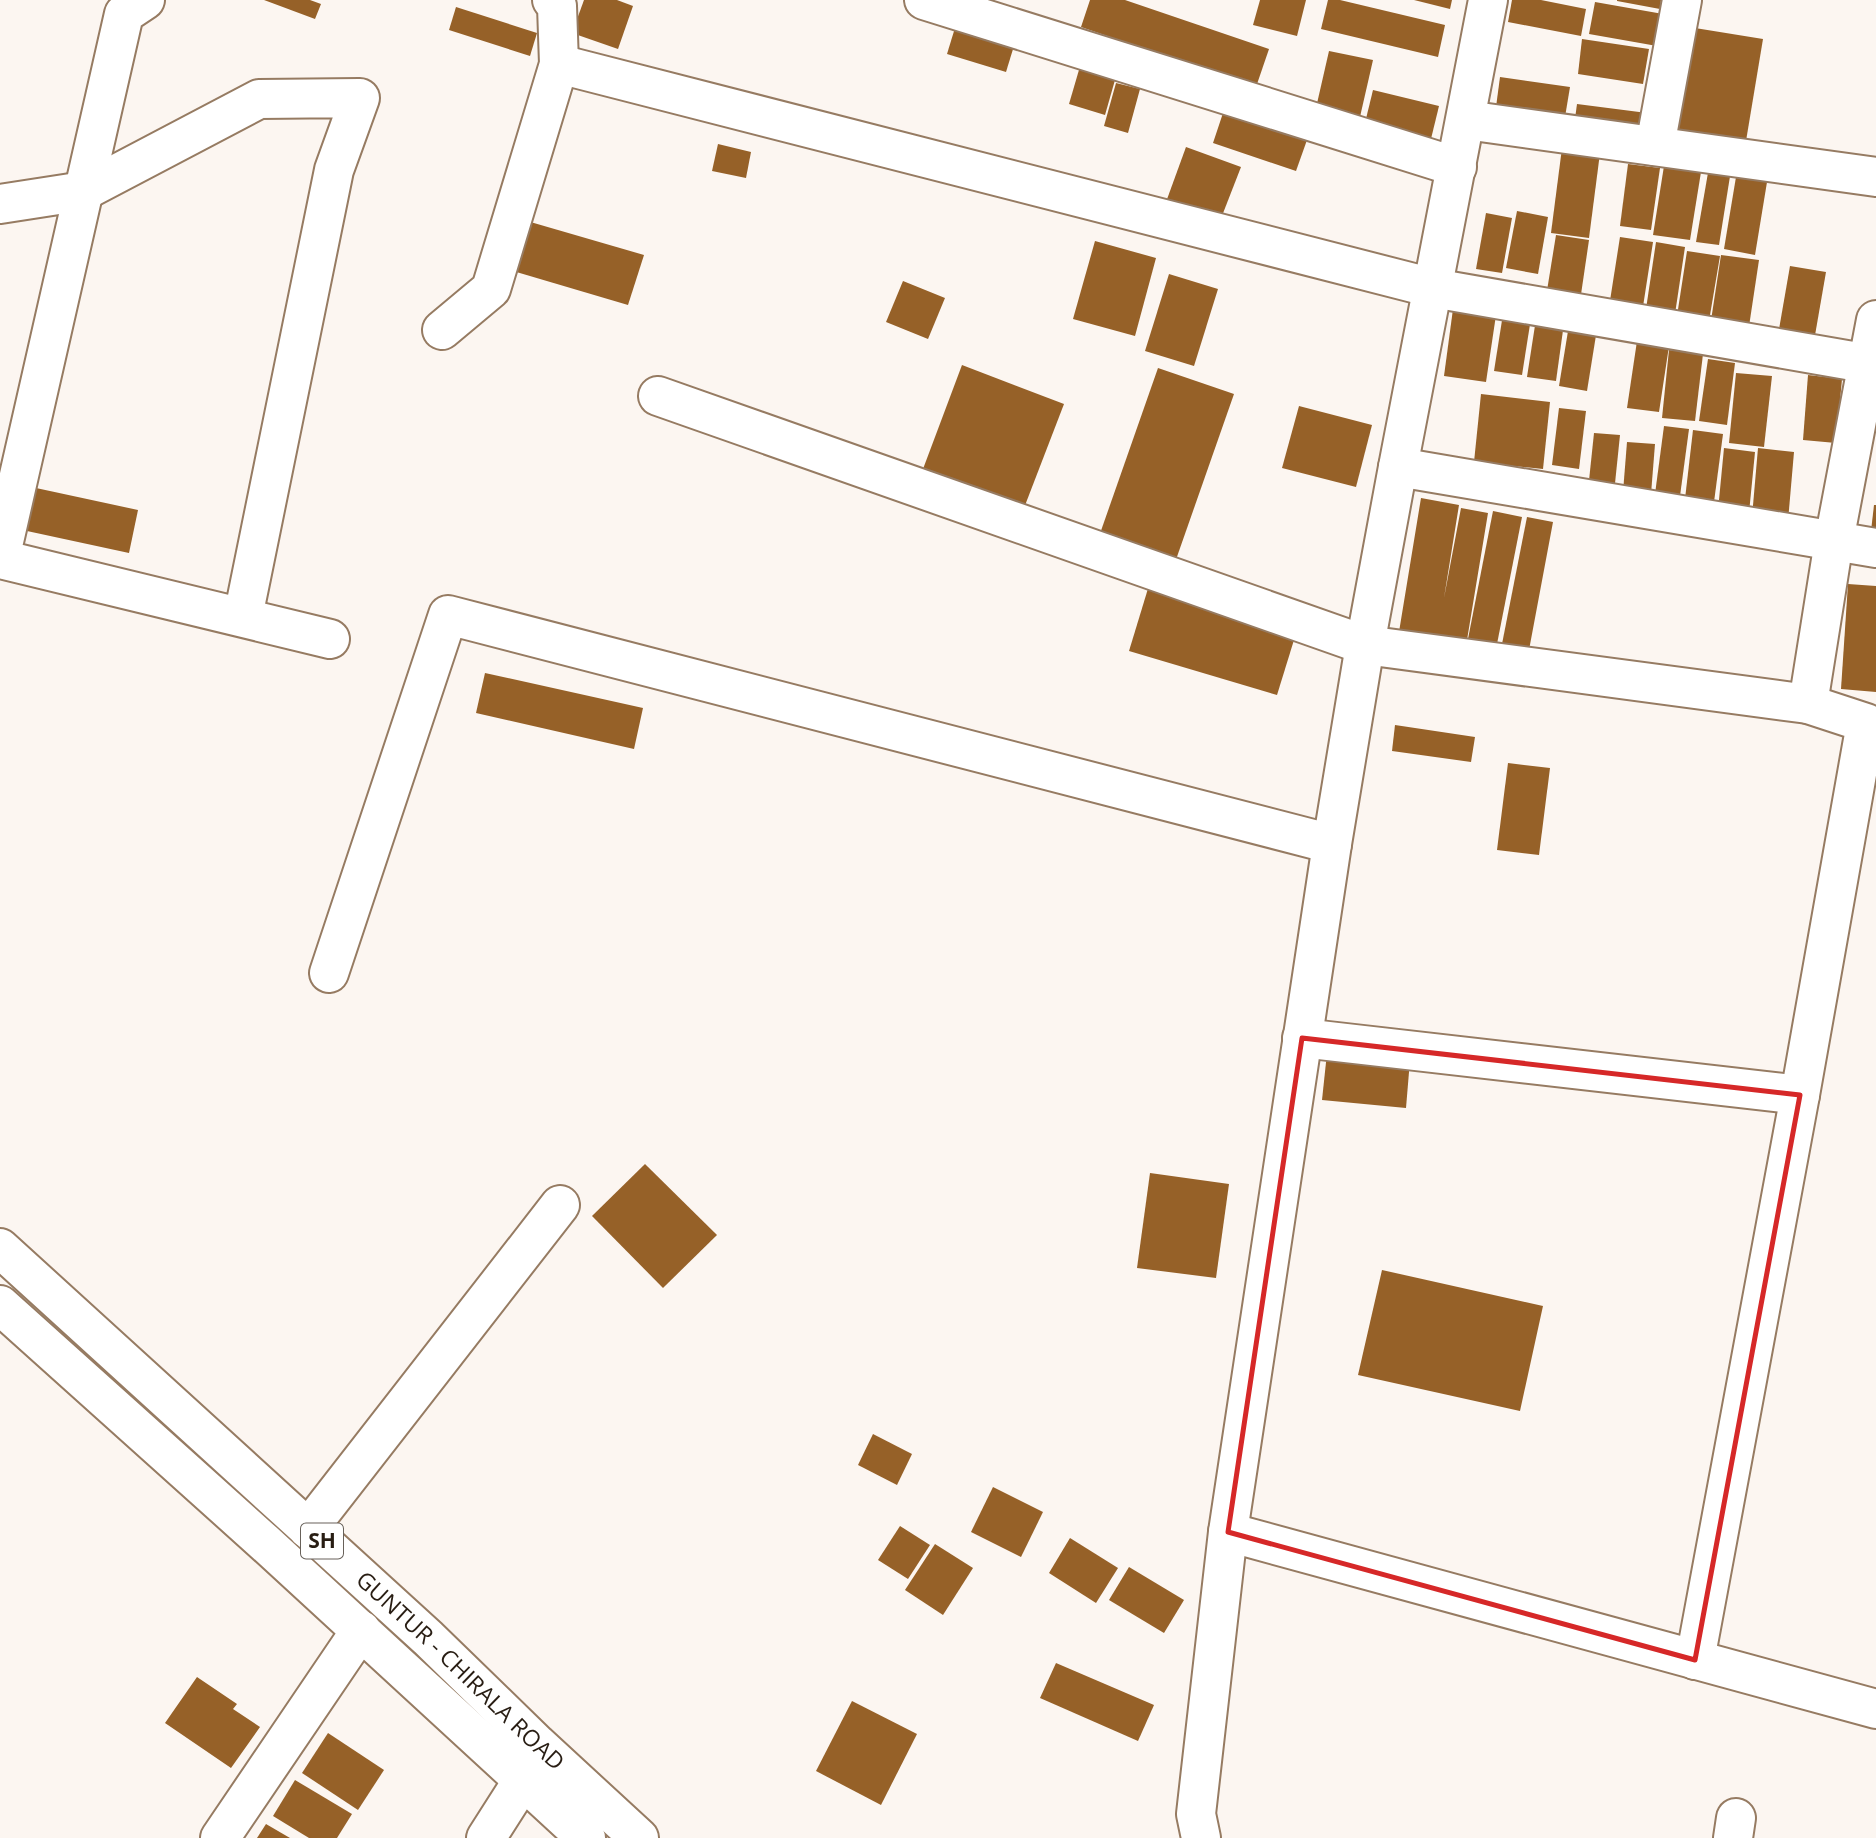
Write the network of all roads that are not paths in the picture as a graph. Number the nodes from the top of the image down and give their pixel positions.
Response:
1 (145, 0) edge
2 (924, 0) edge
3 (1488, 0) edge
4 (1682, 0) edge
5 (556, 2) edge
6 (559, 64) junction
7 (1466, 120) junction
8 (1655, 146) junction
9 (1457, 167) junction
10 (1876, 177) edge
11 (84, 191) junction
12 (0, 204) edge
13 (1433, 288) junction
14 (1876, 320) edge
15 (442, 330) dead end
16 (1871, 364) edge
17 (658, 396) dead end
18 (1398, 467) junction
19 (1834, 541) junction
20 (1876, 548) edge
21 (243, 617) junction
22 (330, 639) dead end
23 (1365, 645) junction
24 (1808, 704) junction
25 (1332, 844) junction
26 (329, 974) dead end
27 (1302, 1038) junction
28 (1800, 1094) junction
29 (560, 1205) dead end
30 (0, 1248) edge
31 (0, 1305) edge
32 (308, 1529) junction
33 (1228, 1532) junction
34 (361, 1630) junction
35 (1695, 1660) junction
36 (1876, 1709) edge
37 (523, 1780) junction
38 (220, 1838) edge
39 (486, 1838) edge
40 (586, 1838) edge
41 (639, 1838) edge
42 (1201, 1838) edge

1 - 11 street
2 - 9 street
3 - 7 street
4 - 8 street
5 - 6 street
6 - 13 street
6 - 15 street
7 - 8 street
7 - 9 street
8 - 10 street
9 - 13 street
11 - 12 street
11 - 21 street
11 - 21 street
13 - 16 street
13 - 18 street
14 - 16 street
16 - 19 street
17 - 23 street
18 - 19 street
18 - 23 street
19 - 20 street
19 - 24 street
21 - 22 street
23 - 24 street
23 - 25 street
24 - 28 street
25 - 26 street
25 - 27 street
27 - 28 street
27 - 33 street
28 - 35 street
29 - 32 street
30 - 32 street, GUNTUR - CHIRALA ROAD / SH
31 - 34 street, GUNTUR - CHIRALA ROAD / SH
32 - 41 street, GUNTUR - CHIRALA ROAD / SH
33 - 35 street
33 - 42 street
34 - 37 street, GUNTUR - CHIRALA ROAD / SH
34 - 38 street
35 - 36 street
37 - 39 street
37 - 40 street, GUNTUR - CHIRALA ROAD / SH

